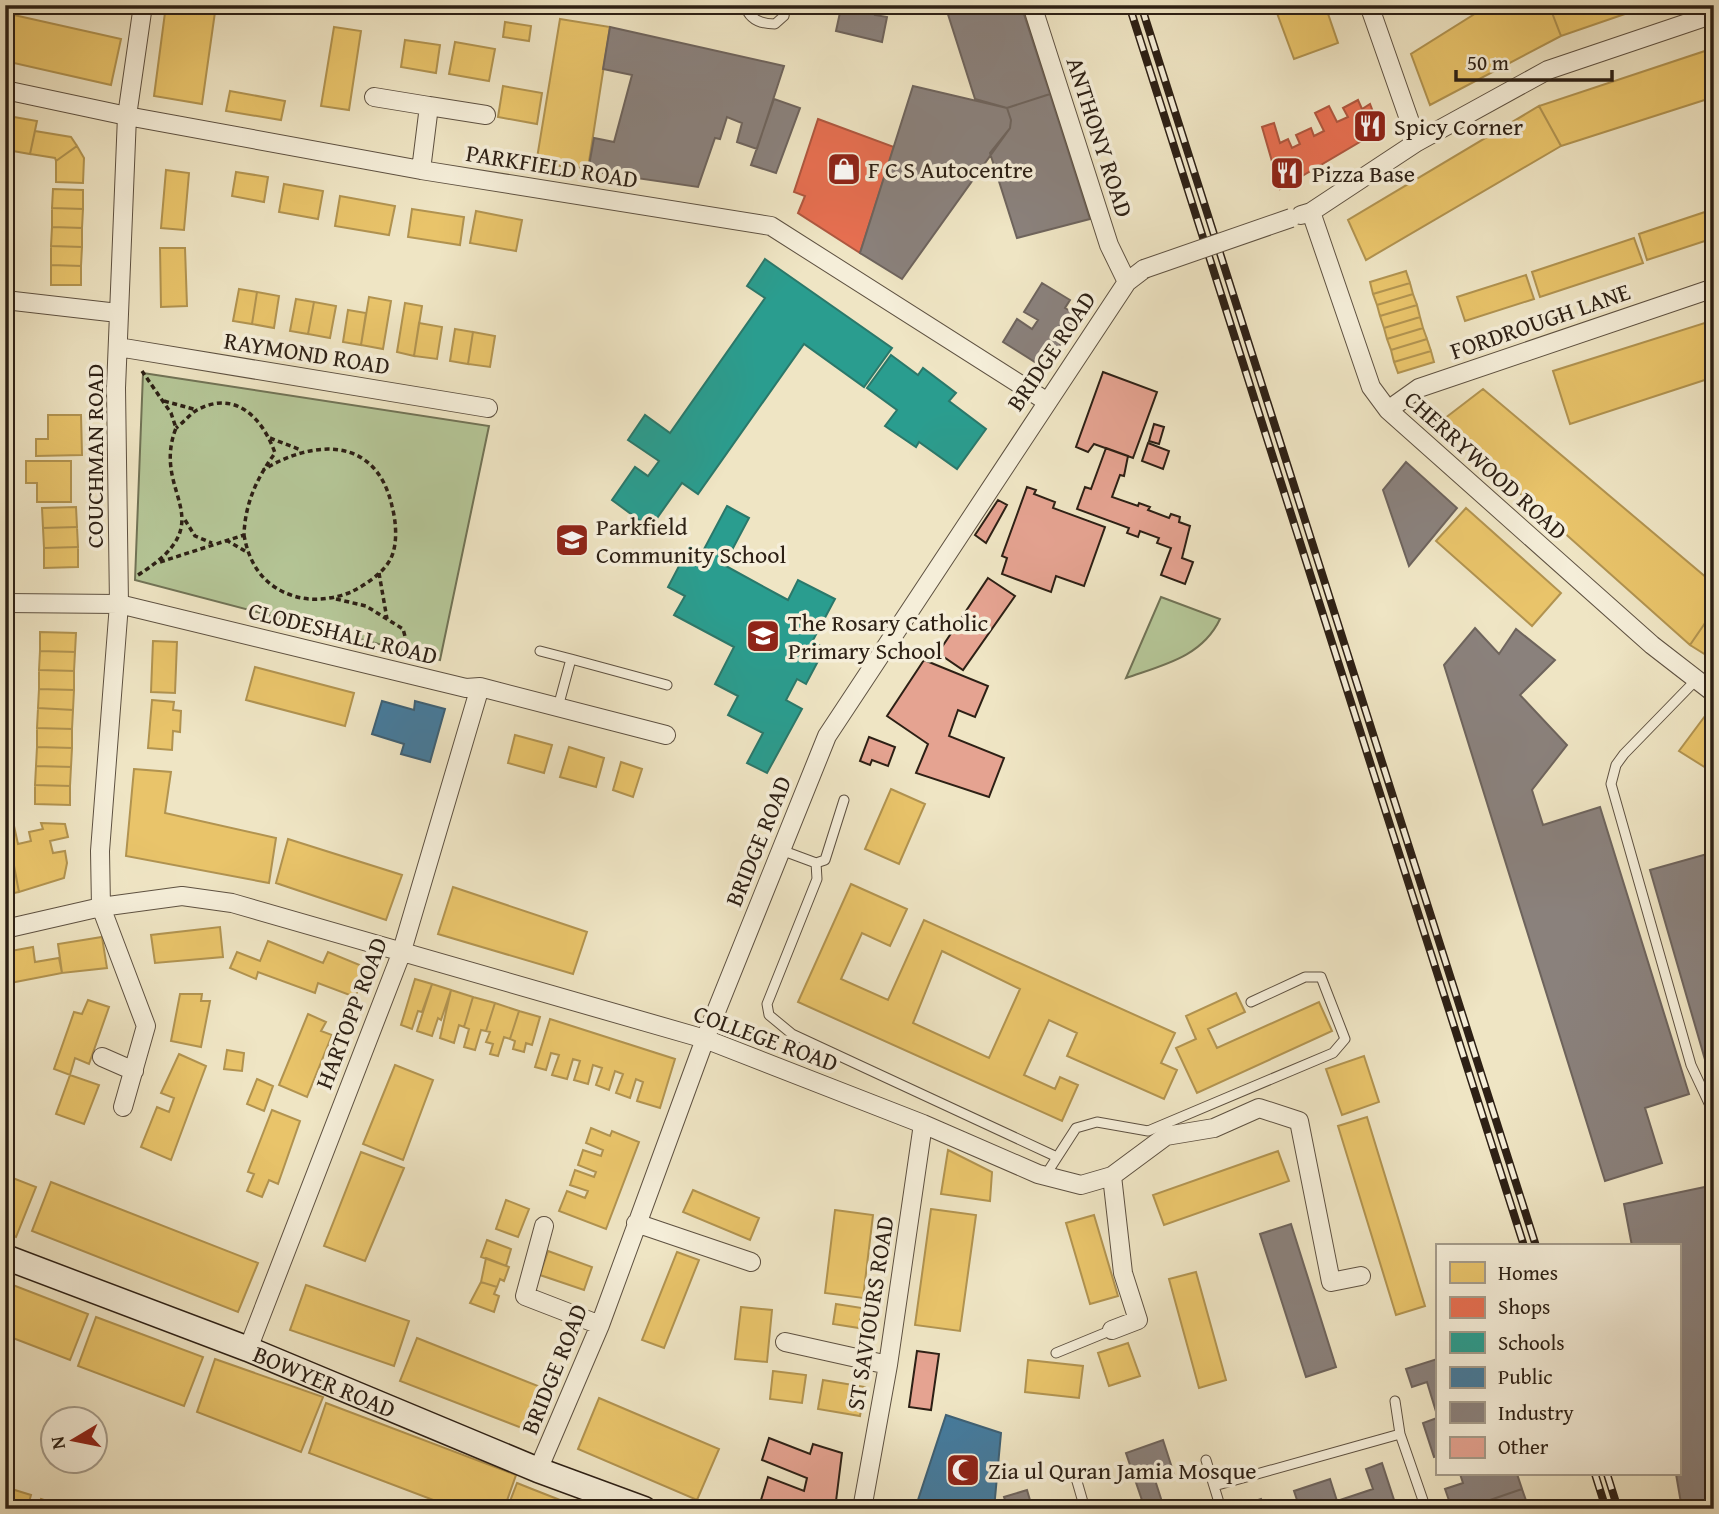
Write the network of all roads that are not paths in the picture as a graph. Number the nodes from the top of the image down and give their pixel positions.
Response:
1 (143, 5) edge
2 (745, 5) edge
3 (786, 5) edge
4 (1032, 5) edge
5 (1369, 5) edge
6 (1714, 14) edge
7 (5, 90) edge
8 (374, 97) dead end
9 (429, 106) junction
10 (486, 115) dead end
11 (127, 116) junction
12 (1417, 142) junction
13 (421, 170) junction
14 (1311, 212) junction
15 (1127, 282) junction
16 (1714, 288) edge
17 (5, 300) edge
18 (118, 313) junction
19 (124, 348) junction
20 (1046, 401) junction
21 (488, 408) dead end
22 (1388, 410) junction
23 (119, 596) junction
24 (5, 603) edge
25 (540, 652) dead end
26 (571, 659) junction
27 (1696, 680) junction
28 (667, 685) dead end
29 (480, 687) junction
30 (1714, 693) edge
31 (558, 707) junction
32 (666, 735) dead end
33 (844, 800) dead end
34 (781, 850) junction
35 (817, 863) junction
36 (101, 907) junction
37 (5, 929) edge
38 (401, 954) junction
39 (1251, 1002) dead end
40 (705, 1039) junction
41 (102, 1057) dead end
42 (134, 1071) junction
43 (123, 1107) dead end
44 (1714, 1114) edge
45 (923, 1124) junction
46 (1057, 1157) junction
47 (1045, 1176) junction
48 (1112, 1176) junction
49 (636, 1223) junction
50 (544, 1226) dead end
51 (5, 1257) edge
52 (751, 1262) dead end
53 (1361, 1276) dead end
54 (600, 1325) junction
55 (1112, 1330) joint
56 (785, 1342) dead end
57 (248, 1349) junction
58 (1056, 1353) dead end
59 (888, 1365) junction
60 (1395, 1401) dead end
61 (1400, 1434) junction
62 (1206, 1460) dead end
63 (538, 1470) junction
64 (1076, 1478) dead end
65 (1214, 1486) junction
66 (644, 1509) edge
67 (862, 1509) edge
68 (1085, 1509) edge
69 (1221, 1509) edge
70 (1426, 1509) edge

1 - 11 street, COUCHMAN ROAD
2 - 3 lane
4 - 15 street, ANTHONY ROAD
5 - 12 street
6 - 12 street
7 - 11 street, PARKFIELD ROAD
8 - 9 street
9 - 10 street
9 - 13 street
11 - 13 street, PARKFIELD ROAD
11 - 18 street, COUCHMAN ROAD
12 - 14 street
13 - 20 street, PARKFIELD ROAD
14 - 15 street, BRIDGE ROAD, bridge
14 - 22 street, CHERRYWOOD ROAD
15 - 20 street, BRIDGE ROAD
16 - 22 street, FORDROUGH LANE
17 - 18 street
18 - 19 street, COUCHMAN ROAD
19 - 21 street, RAYMOND ROAD
19 - 23 street, COUCHMAN ROAD
20 - 34 street, BRIDGE ROAD
22 - 27 street, CHERRYWOOD ROAD
23 - 24 street, CLODESHALL ROAD
23 - 29 street, CLODESHALL ROAD
23 - 36 street, COUCHMAN ROAD
25 - 26 lane
26 - 28 lane
26 - 31 lane
27 - 30 street, CHERRYWOOD ROAD
27 - 44 lane
29 - 31 street, CLODESHALL ROAD
29 - 38 street, HARTOPP ROAD
31 - 32 street, CLODESHALL ROAD
33 - 35 lane
34 - 35 lane
34 - 40 street, BRIDGE ROAD
35 - 46 lane
36 - 37 street, COLLEGE ROAD
36 - 38 street, COLLEGE ROAD
36 - 42 street, COUCHMAN ROAD
38 - 40 street, COLLEGE ROAD
38 - 57 street, HARTOPP ROAD
39 - 46 lane
40 - 45 street, COLLEGE ROAD
40 - 49 street, BRIDGE ROAD
41 - 42 street
42 - 43 street, COUCHMAN ROAD
45 - 47 street, COLLEGE ROAD
45 - 59 street, ST SAVIOURS ROAD
46 - 47 lane
47 - 48 street, COLLEGE ROAD
48 - 53 street, COLLEGE ROAD
48 - 55 street
49 - 52 street
49 - 54 street, BRIDGE ROAD
50 - 54 street
51 - 57 main road, BOWYER ROAD
54 - 63 street, BRIDGE ROAD
55 - 58 lane
56 - 59 street
57 - 63 main road, BOWYER ROAD
59 - 67 street, ST SAVIOURS ROAD
60 - 61 lane
61 - 65 lane
61 - 70 lane
62 - 65 lane
63 - 66 main road, BOWYER ROAD
64 - 68 lane
65 - 69 lane

